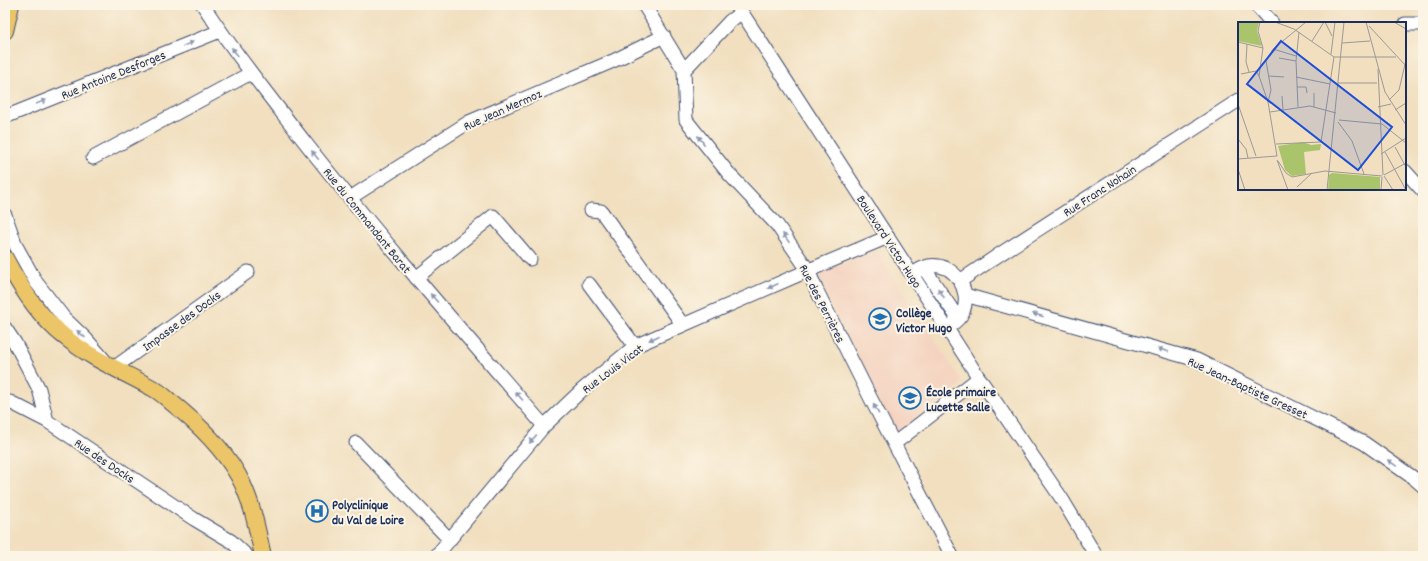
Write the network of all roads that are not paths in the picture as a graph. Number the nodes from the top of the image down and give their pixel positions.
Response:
1 (10, 5) edge
2 (204, 5) edge
3 (644, 5) edge
4 (1256, 5) edge
5 (739, 8) edge
6 (1271, 22) edge
7 (1406, 24) edge
8 (1423, 24) edge
9 (5, 31) edge
10 (220, 31) junction
11 (664, 36) junction
12 (684, 70) junction
13 (251, 73) junction
14 (1238, 101) edge
15 (5, 117) edge
16 (93, 158) dead end
17 (1406, 172) edge
18 (1423, 191) edge
19 (350, 198) junction
20 (591, 210) dead end
21 (5, 216) edge
22 (888, 237) junction
23 (5, 259) edge
24 (530, 259) dead end
25 (924, 268) junction
26 (808, 270) junction
27 (248, 272) dead end
28 (912, 274) junction
29 (416, 278) junction
30 (960, 281) junction
31 (589, 284) dead end
32 (965, 295) junction
33 (952, 324) junction
34 (683, 325) junction
35 (5, 328) edge
36 (635, 346) junction
37 (111, 366) junction
38 (978, 378) junction
39 (5, 401) edge
40 (47, 421) junction
41 (544, 426) junction
42 (356, 443) dead end
43 (895, 443) junction
44 (1423, 486) edge
45 (450, 540) junction
46 (246, 556) edge
47 (263, 556) edge
48 (436, 556) edge
49 (952, 556) edge
50 (1096, 556) edge

1 - 9 main road
2 - 10 street, Rue du Commandant Barat
3 - 11 street, Rue des Perrières
4 - 6 street
5 - 12 street
5 - 22 street, Boulevard Victor Hugo
7 - 8 street
13 -> 10 street, Rue du Commandant Barat
15 -> 10 street, Rue Antoine Desforges
11 - 12 street, Rue des Perrières
11 - 19 street, Rue Jean Mermoz
26 -> 12 street, Rue des Perrières
13 - 16 street
19 -> 13 street, Rue du Commandant Barat
14 - 30 street, Rue Franc Nohain
17 - 18 street
19 - 29 street, Rue du Commandant Barat
20 - 34 street
37 -> 21 street
22 - 26 street, Rue Louis Vicat
22 - 28 street, Boulevard Victor Hugo
23 - 37 main road
24 - 29 street
25 - 28 street
25 - 30 street
33 -> 25 street
26 -> 34 street, Rue Louis Vicat
43 -> 26 street, Rue des Perrières
27 - 37 street, Impasse des Docks
28 - 33 street, Boulevard Victor Hugo
41 -> 29 street, Rue du Commandant Barat
30 - 32 street
31 - 36 street
32 - 33 street
44 -> 32 street, Rue Jean-Baptiste Gresset
33 - 38 street, Boulevard Victor Hugo
34 -> 36 street, Rue Louis Vicat
35 - 40 street
36 - 41 street, Rue Louis Vicat
37 - 47 main road
38 - 43 street
38 - 50 street, Boulevard Victor Hugo
39 - 40 street, Rue des Docks
40 - 46 street, Rue des Docks
41 -> 45 street, Rue Louis Vicat
42 - 45 street
43 - 49 street, Rue des Perrières
45 - 48 street, Rue Louis Vicat

